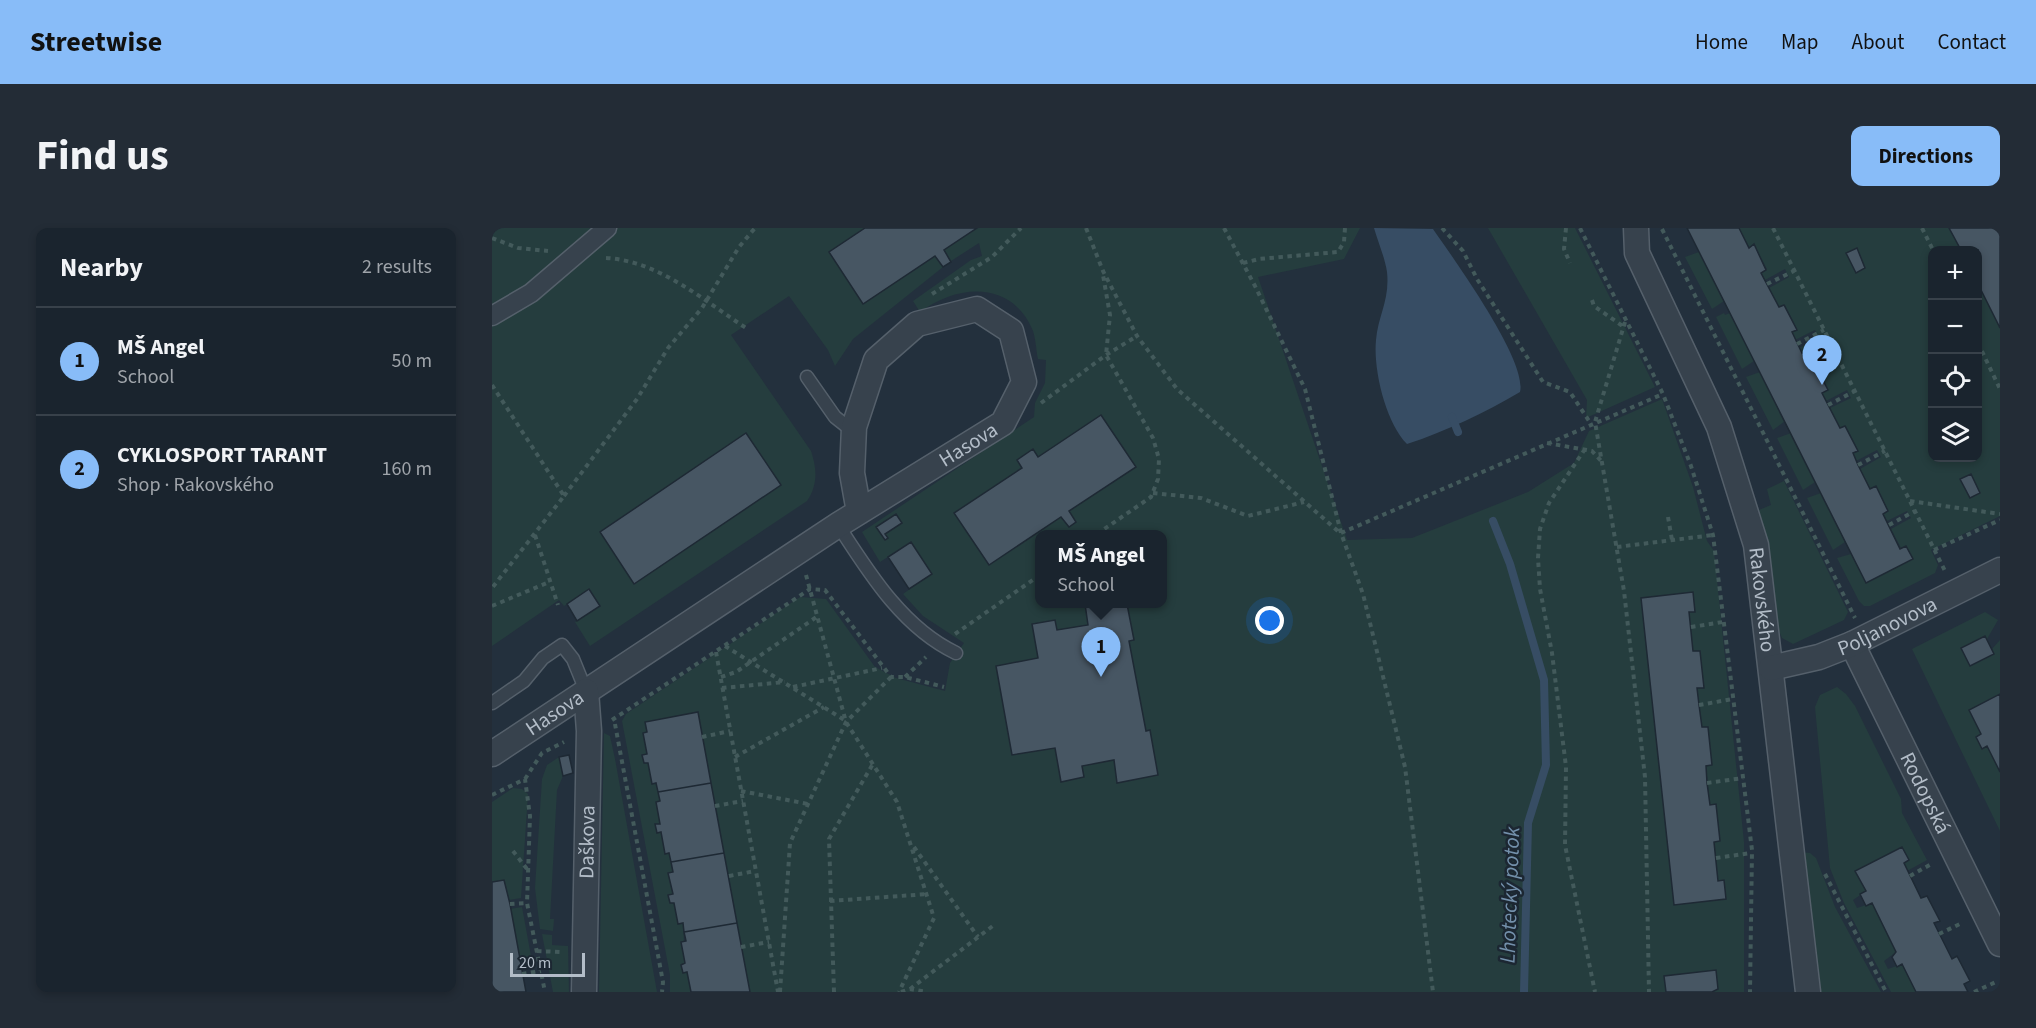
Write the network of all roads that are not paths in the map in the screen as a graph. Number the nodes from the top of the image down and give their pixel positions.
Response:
1 (607, 228) edge
2 (1636, 228) edge
3 (492, 316) edge
4 (807, 377) dead end
5 (854, 432) junction
6 (859, 512) junction
7 (838, 525) junction
8 (2000, 570) edge
9 (1854, 632) junction
10 (956, 653) dead end
11 (1772, 668) junction
12 (586, 691) junction
13 (492, 703) edge
14 (492, 754) edge
15 (2000, 944) edge
16 (584, 992) edge
17 (1808, 992) edge

1 - 3 street
2 - 11 street, Rakovského
4 - 5 lane
5 - 6 street, Hasova
5 - 6 street, Hasova
6 - 7 street, Hasova
7 - 10 lane
7 - 12 street, Hasova
8 - 9 street, Poljanovova
9 - 11 street, Poljanovova
9 - 15 street, Rodopská
11 - 17 street, Rakovského
12 - 13 lane
12 - 14 street, Hasova
12 - 16 street, Daškova

